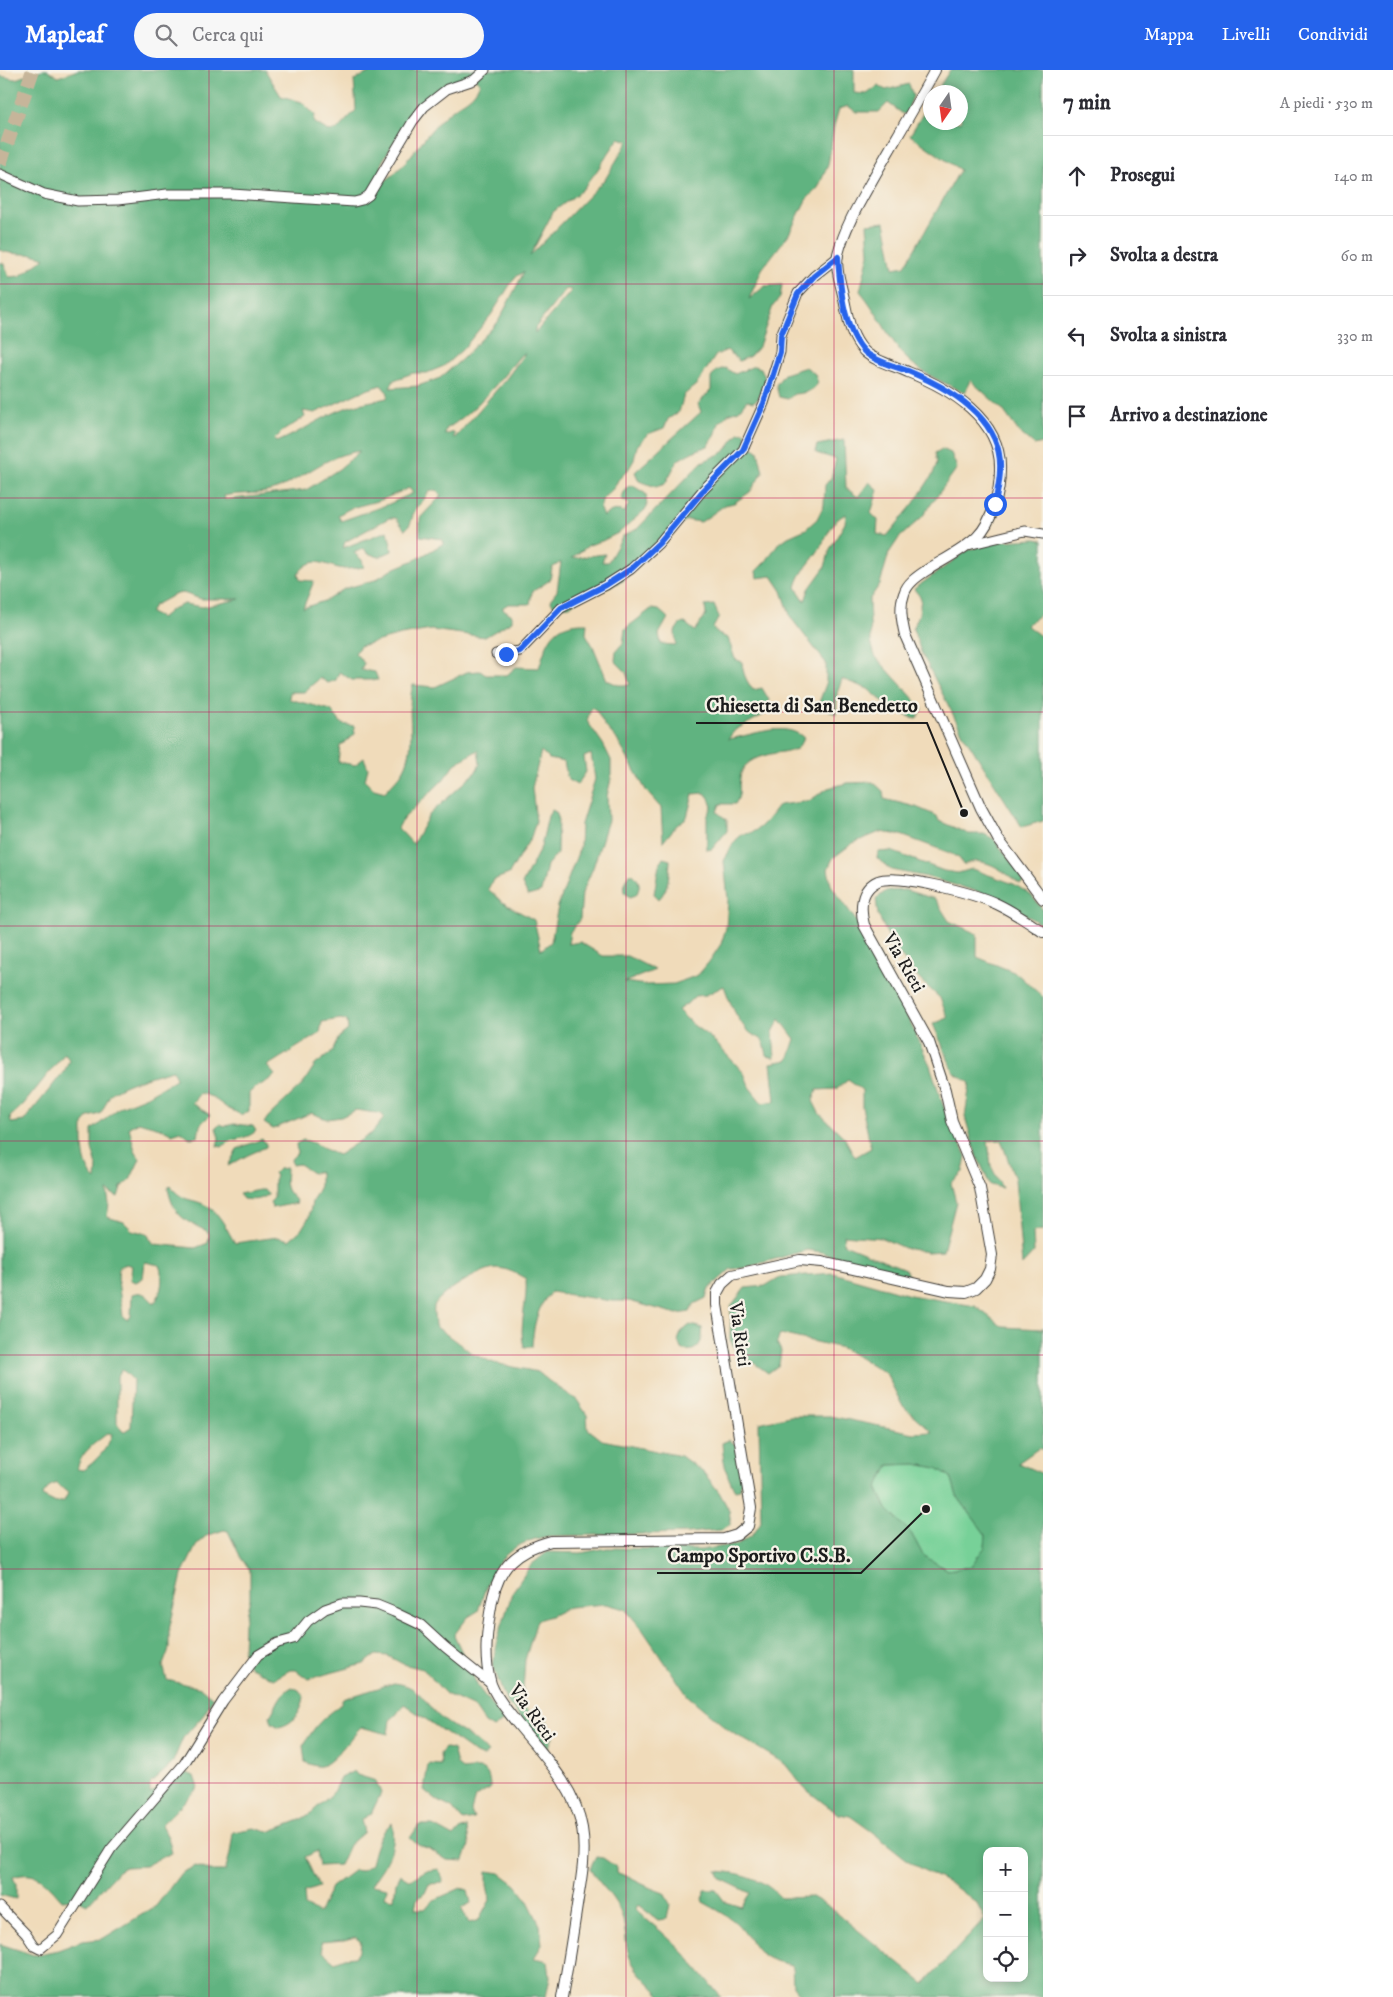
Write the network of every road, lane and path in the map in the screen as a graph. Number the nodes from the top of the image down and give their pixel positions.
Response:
1 (484, 70) edge
2 (935, 70) edge
3 (0, 174) edge
4 (838, 257) junction
5 (1043, 534) edge
6 (965, 546) junction
7 (496, 654) dead end
8 (1043, 899) edge
9 (1043, 932) edge
10 (491, 1684) junction
11 (0, 1907) edge
12 (562, 1997) edge

1 - 3 street
2 - 4 street
4 - 6 street
4 - 7 street
5 - 6 street
6 - 8 street
9 - 10 street, Via Rieti
10 - 11 street
10 - 12 street, Via Rieti

